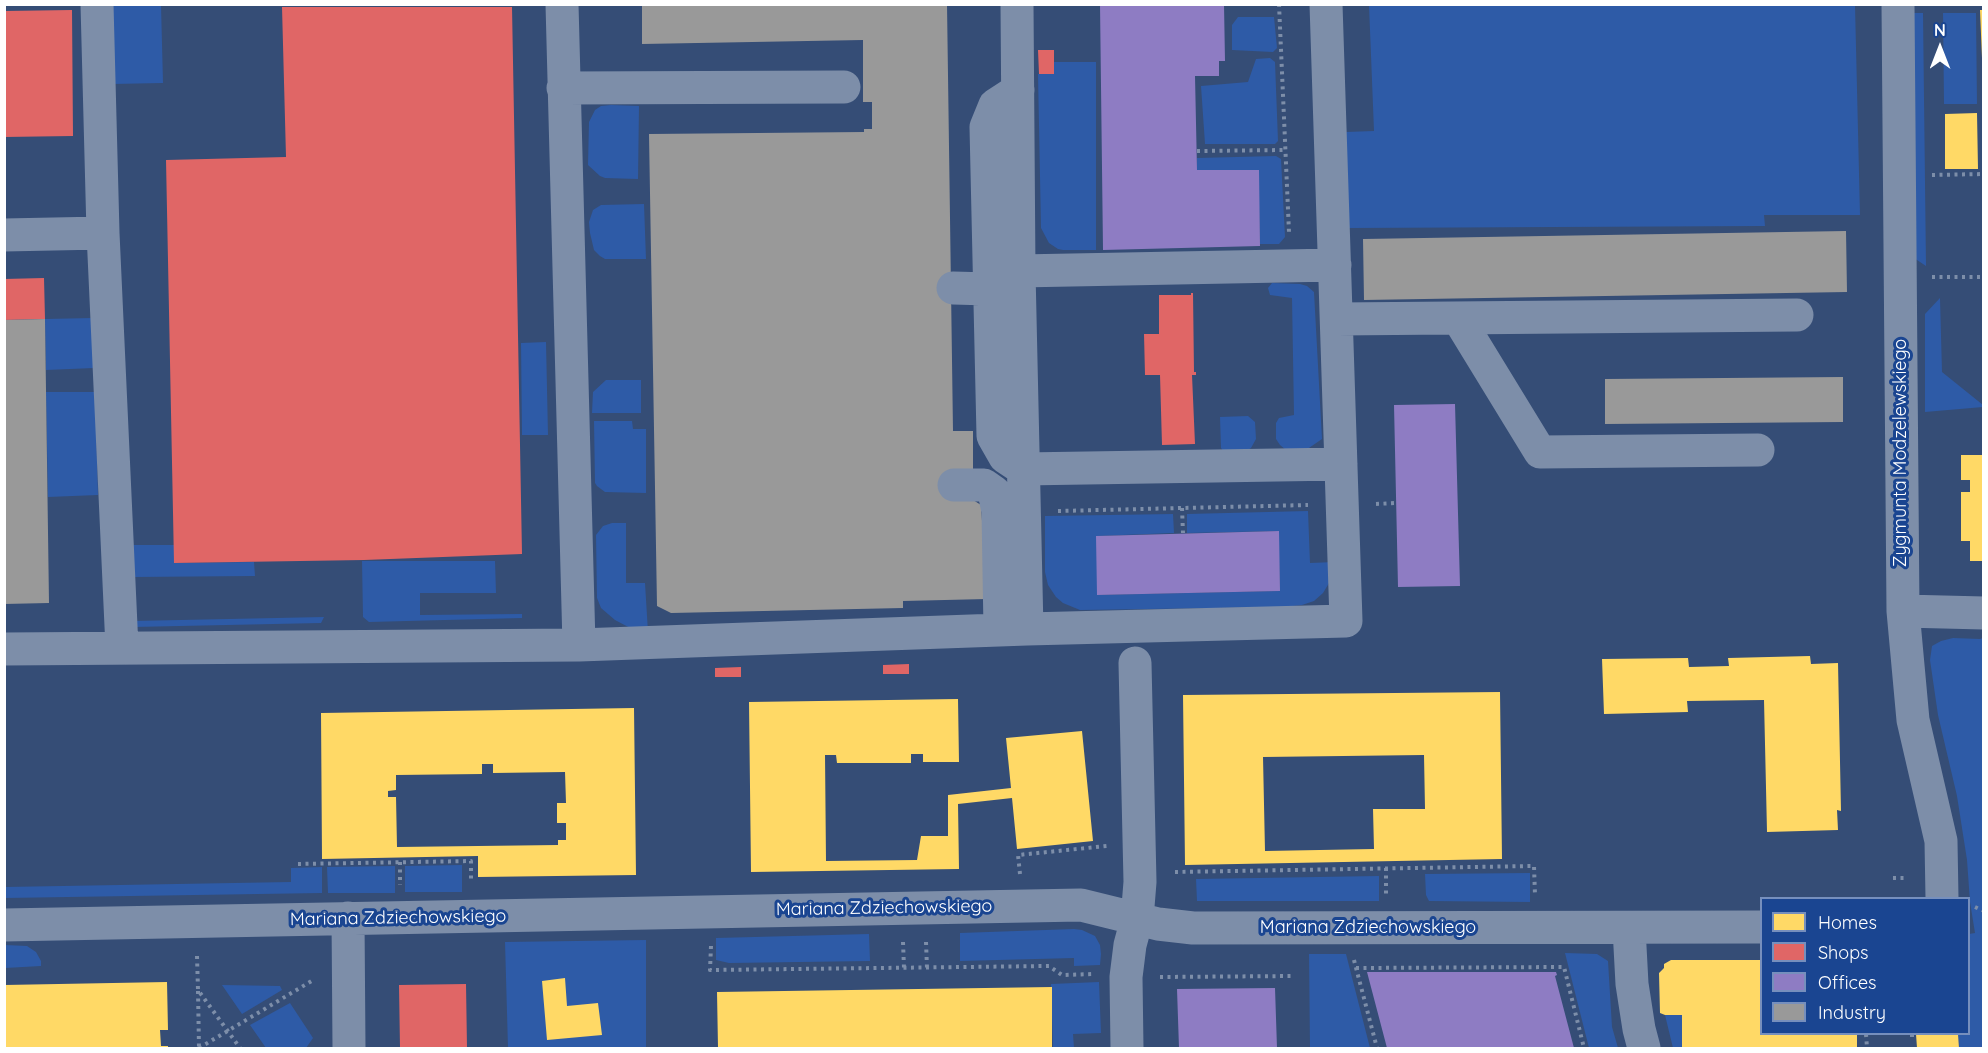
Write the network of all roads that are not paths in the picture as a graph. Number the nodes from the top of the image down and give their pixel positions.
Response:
1 (97, 4) edge
2 (562, 4) edge
3 (1017, 4) edge
4 (1326, 4) edge
5 (1898, 4) edge
6 (844, 87) dead end
7 (563, 88) junction
8 (1018, 90) junction
9 (103, 232) junction
10 (4, 235) edge
11 (1335, 265) junction
12 (1019, 271) junction
13 (953, 288) dead end
14 (989, 289) junction
15 (1797, 315) dead end
16 (1458, 318) junction
17 (1337, 319) junction
18 (1758, 450) dead end
19 (1341, 464) junction
20 (1023, 469) junction
21 (954, 485) dead end
22 (1903, 611) junction
23 (1983, 613) edge
24 (1014, 630) junction
25 (579, 645) junction
26 (122, 648) junction
27 (4, 649) edge
28 (1135, 663) dead end
29 (1942, 897) edge
30 (348, 918) junction
31 (1137, 919) junction
32 (4, 925) edge
33 (1760, 927) edge
34 (1629, 928) junction
35 (349, 1048) edge
36 (1127, 1048) edge
37 (1644, 1048) edge

1 - 9 street
2 - 7 street
3 - 8 street
4 - 11 street
5 - 22 street, Zygmunta Modzelewskiego
6 - 7 street
7 - 25 street
8 - 12 street
8 - 14 street
9 - 10 street
9 - 26 street
11 - 12 street
11 - 17 street
12 - 20 street
13 - 14 street
14 - 20 street
15 - 16 street
16 - 17 street
16 - 18 street
17 - 19 street
19 - 20 street
19 - 24 street
20 - 24 street
21 - 24 street
22 - 23 street
22 - 29 street, Zygmunta Modzelewskiego
24 - 25 street
25 - 26 street
26 - 27 street
28 - 31 street
30 - 31 street, Mariana Zdziechowskiego
30 - 32 street, Mariana Zdziechowskiego
30 - 35 street
31 - 34 street, Mariana Zdziechowskiego
31 - 36 street
33 - 34 street, Mariana Zdziechowskiego
34 - 37 street

